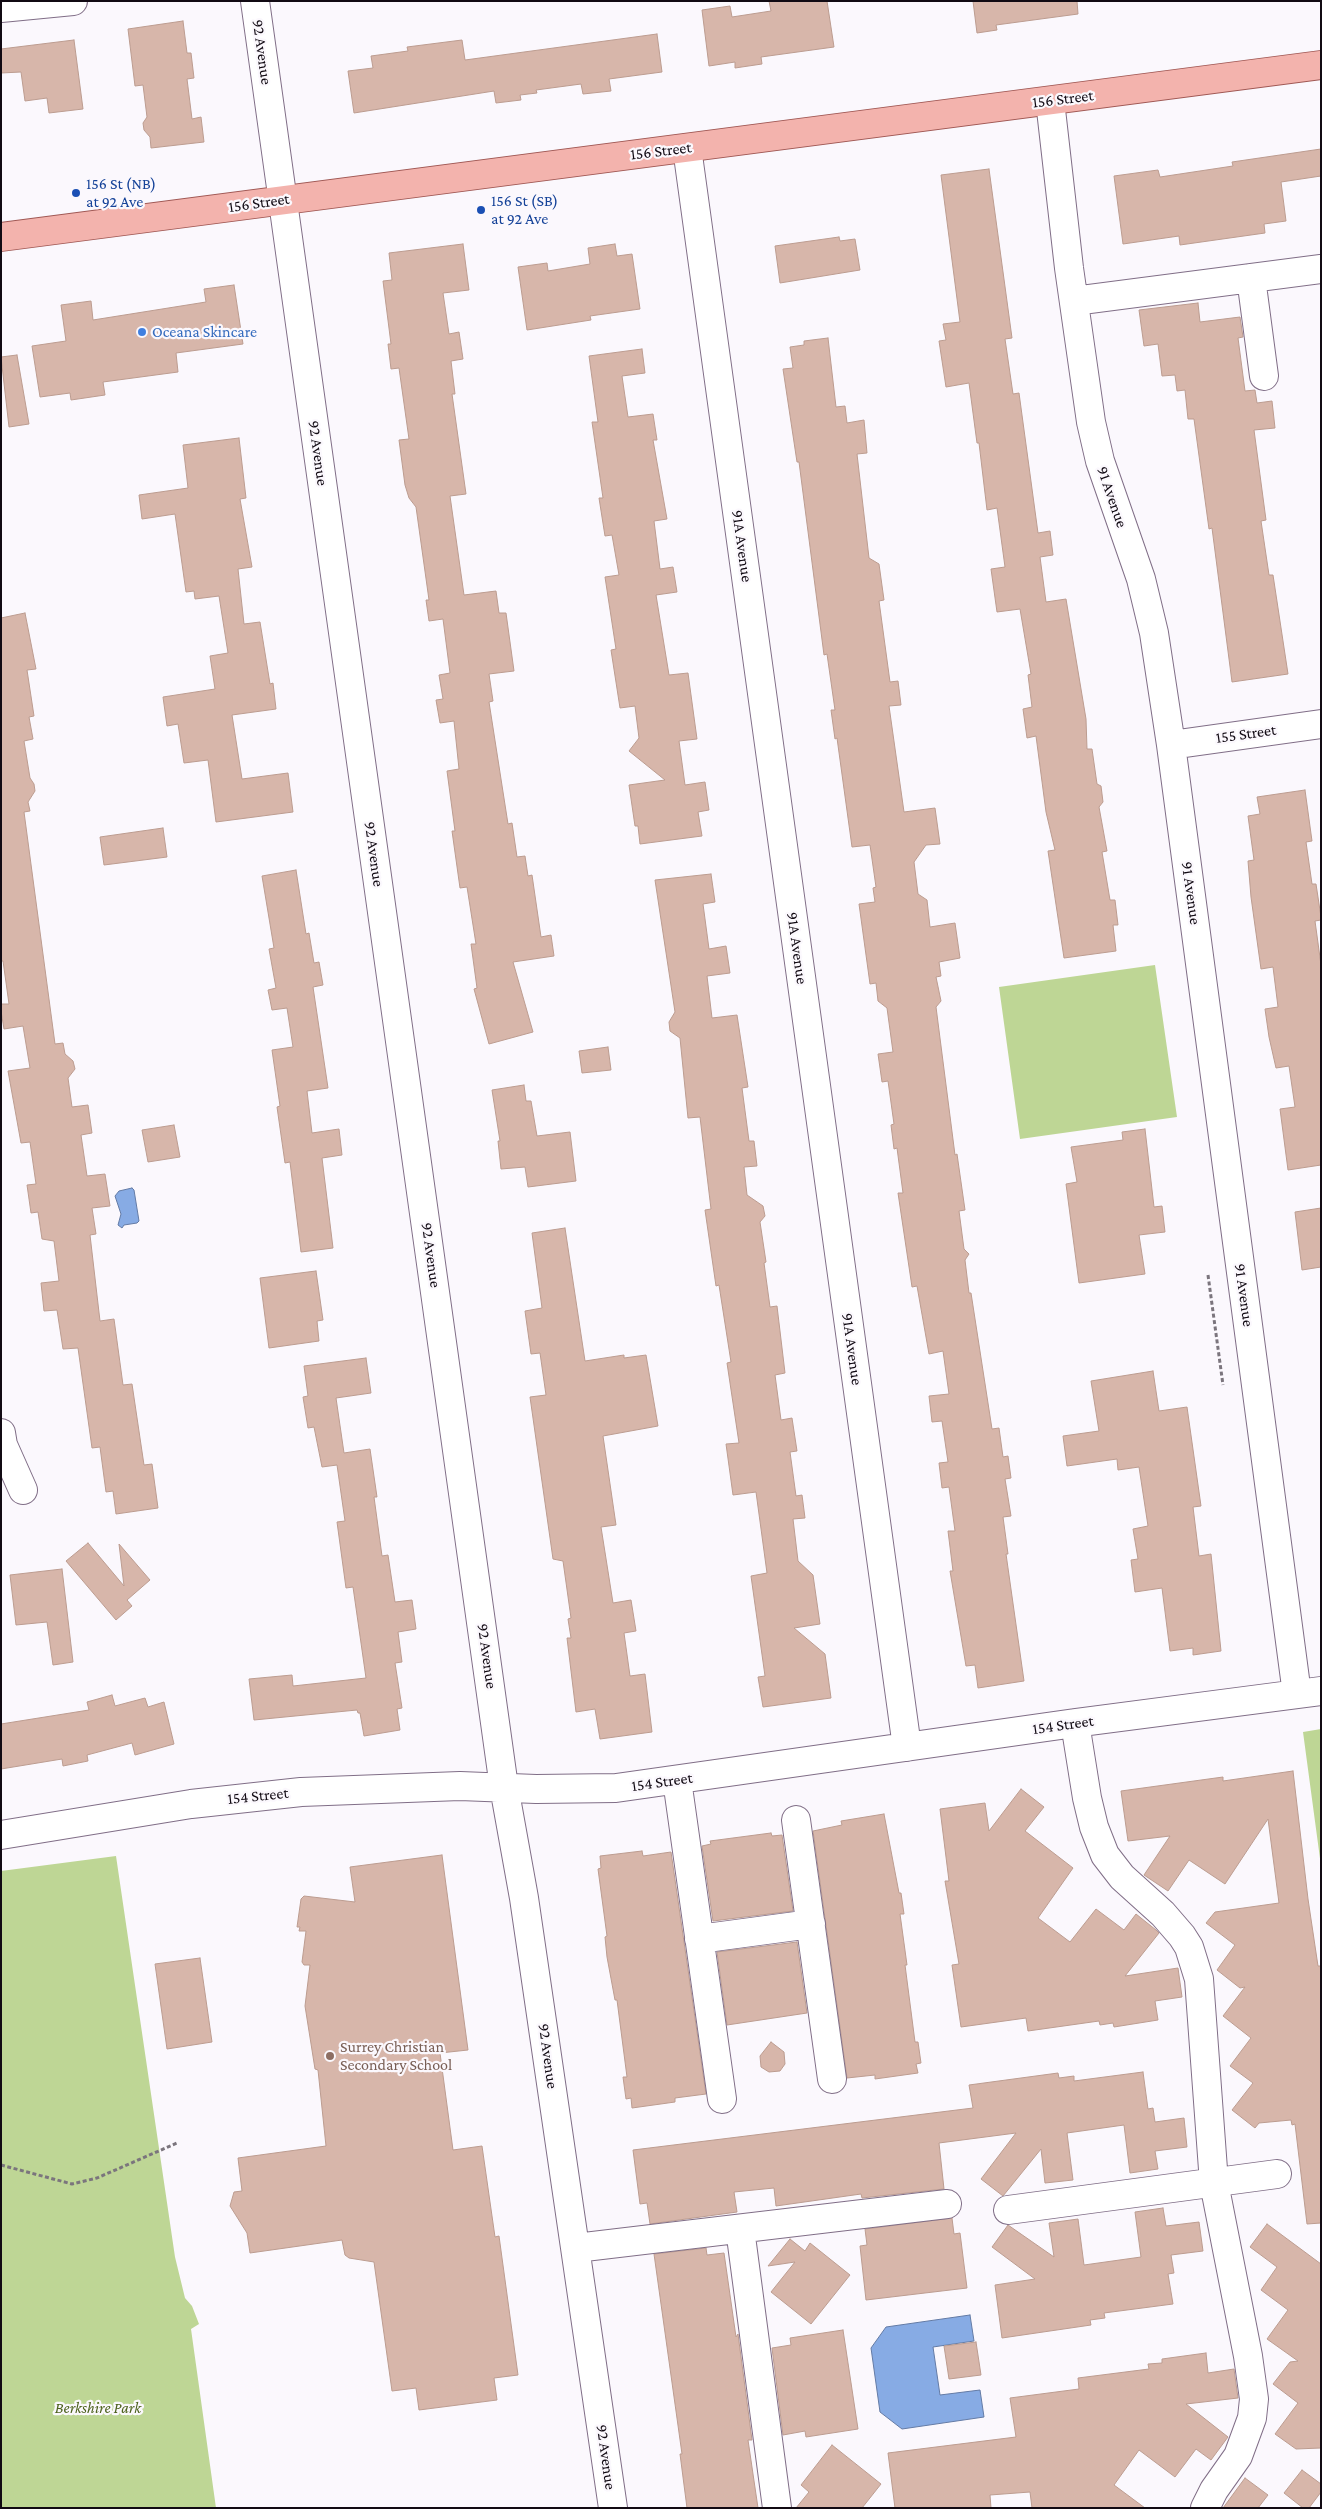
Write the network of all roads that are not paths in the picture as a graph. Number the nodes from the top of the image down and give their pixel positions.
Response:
1 (73, 1) edge
2 (255, 1) edge
3 (1, 8) edge
4 (1321, 65) edge
5 (1050, 101) junction
6 (687, 148) junction
7 (282, 200) junction
8 (1, 237) edge
9 (1321, 269) edge
10 (1252, 278) junction
11 (1074, 301) junction
12 (1264, 376) dead end
13 (1321, 724) edge
14 (1171, 745) junction
15 (1, 1433) edge
16 (23, 1490) dead end
17 (1309, 1692) edge
18 (1075, 1723) junction
19 (907, 1748) junction
20 (677, 1780) junction
21 (504, 1787) junction
22 (796, 1820) dead end
23 (1, 1835) edge
24 (811, 1924) junction
25 (699, 1939) junction
26 (832, 2079) dead end
27 (722, 2099) dead end
28 (1277, 2174) dead end
29 (1214, 2183) junction
30 (947, 2204) dead end
31 (1008, 2210) dead end
32 (740, 2229) junction
33 (576, 2248) junction
34 (613, 2508) edge
35 (778, 2508) edge
36 (1205, 2508) edge

1 - 3 street
2 - 7 street, 92 Avenue
4 - 5 main road, 156 Street
5 - 6 main road, 156 Street
5 - 11 street, 91 Avenue
6 - 7 main road, 156 Street
6 - 19 street, 91A Avenue
7 - 8 main road, 156 Street
7 - 21 street, 92 Avenue
9 - 10 street
10 - 11 street
10 - 12 street
11 - 14 street, 91 Avenue
13 - 14 street, 155 Street
14 - 17 street, 91 Avenue
15 - 16 street
17 - 18 street, 154 Street
18 - 19 street, 154 Street
18 - 29 street
19 - 20 street, 154 Street
20 - 21 street, 154 Street
20 - 25 street
21 - 23 street, 154 Street
21 - 33 street, 92 Avenue
22 - 24 street
24 - 25 street
24 - 26 street
25 - 27 street
28 - 29 street
29 - 31 street
29 - 36 street
30 - 32 street
32 - 33 street
32 - 35 street
33 - 34 street, 92 Avenue

